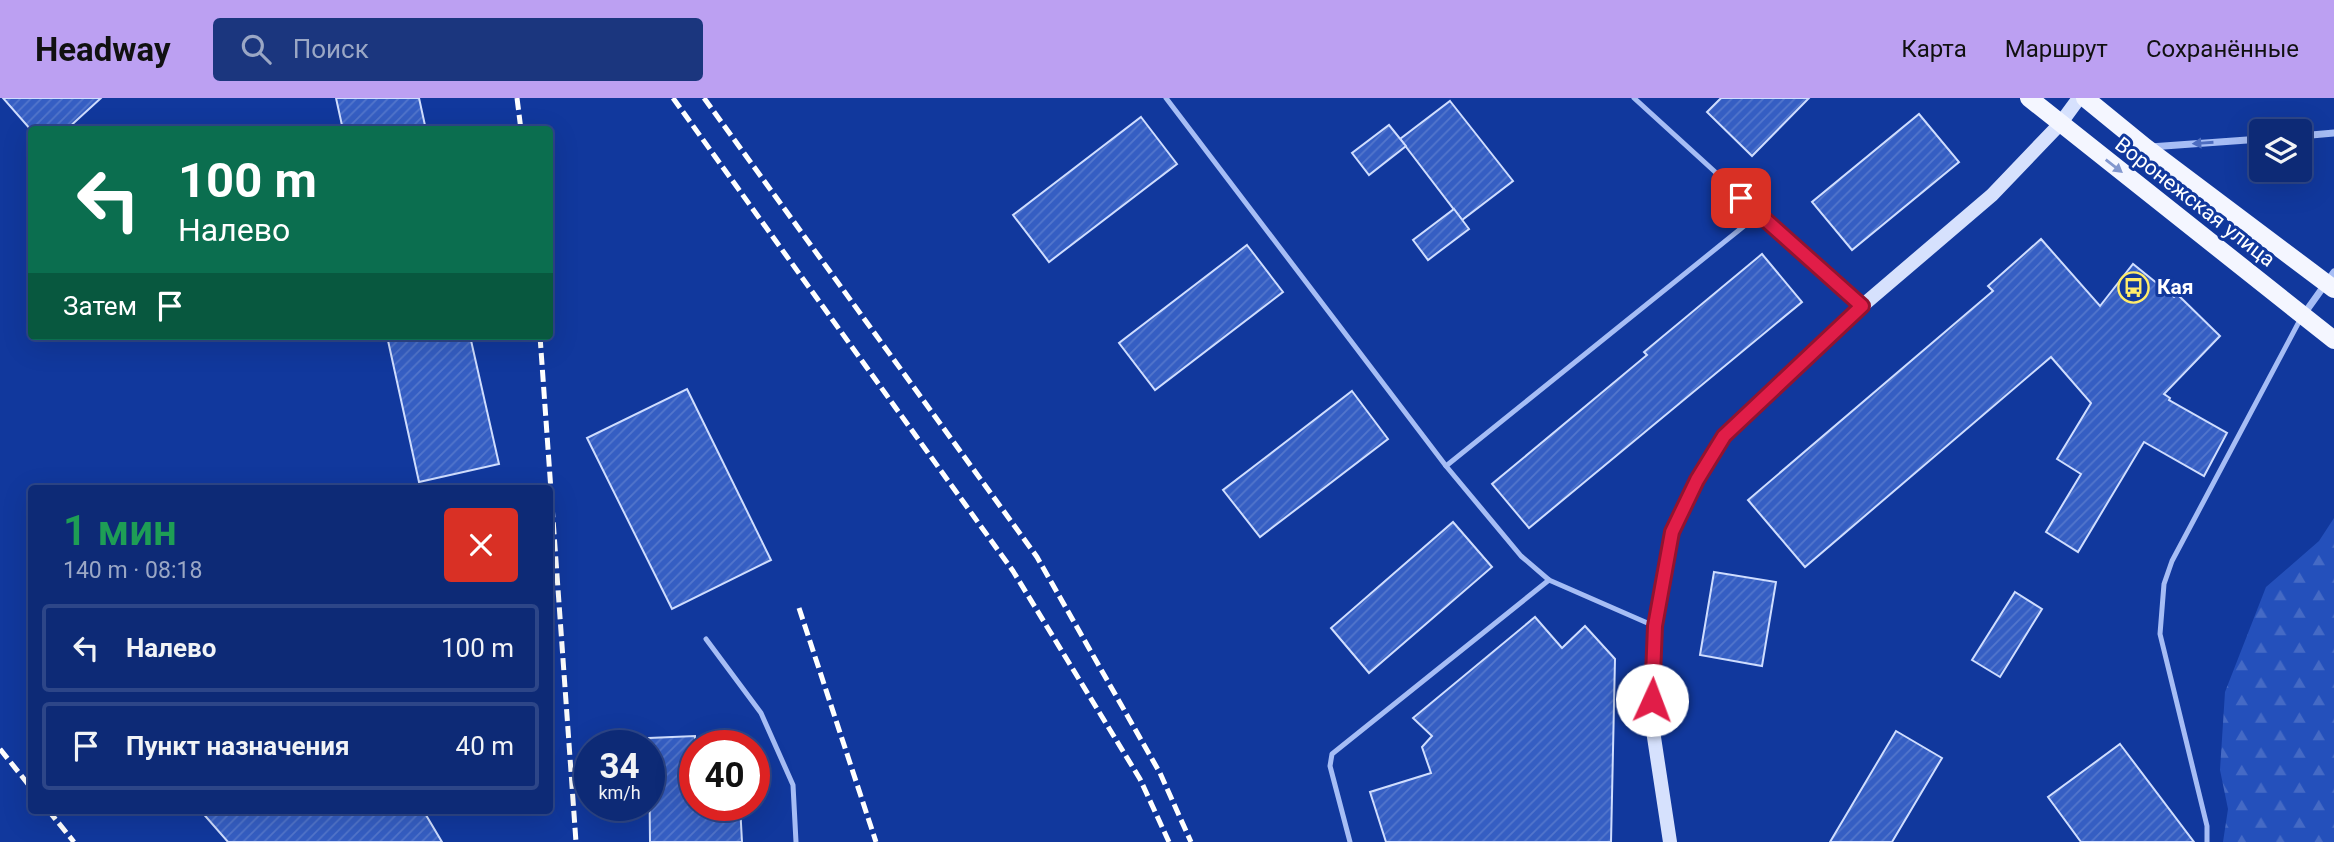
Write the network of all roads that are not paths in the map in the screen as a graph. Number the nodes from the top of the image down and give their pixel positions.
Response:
1 (1166, 98) edge
2 (1634, 98) edge
3 (2029, 98) edge
4 (2079, 98) edge
5 (2085, 98) edge
6 (2060, 124) junction
7 (2334, 133) edge
8 (2312, 135) edge
9 (2249, 140) edge
10 (2145, 147) junction
11 (1759, 214) junction
12 (2331, 281) edge
13 (1862, 306) junction
14 (2303, 316) junction
15 (2334, 340) edge
16 (1446, 466) junction
17 (1549, 580) junction
18 (1655, 626) junction
19 (706, 639) dead end
20 (796, 842) edge
21 (1350, 842) edge
22 (1670, 842) edge
23 (2207, 842) edge

1 - 16 lane
2 - 11 lane
3 - 6 main road, Воронежская улица
4 - 6 street
5 - 10 main road, Воронежская улица
6 - 13 street
6 -> 14 main road, Воронежская улица
7 - 8 street
9 -> 10 street
10 - 12 main road, Воронежская улица
11 - 13 lane
11 - 16 lane
12 - 14 street
13 - 18 street
14 - 15 main road, Воронежская улица
14 - 23 lane
16 - 17 lane
17 - 18 lane
17 - 21 lane
18 - 22 street
19 - 20 lane

